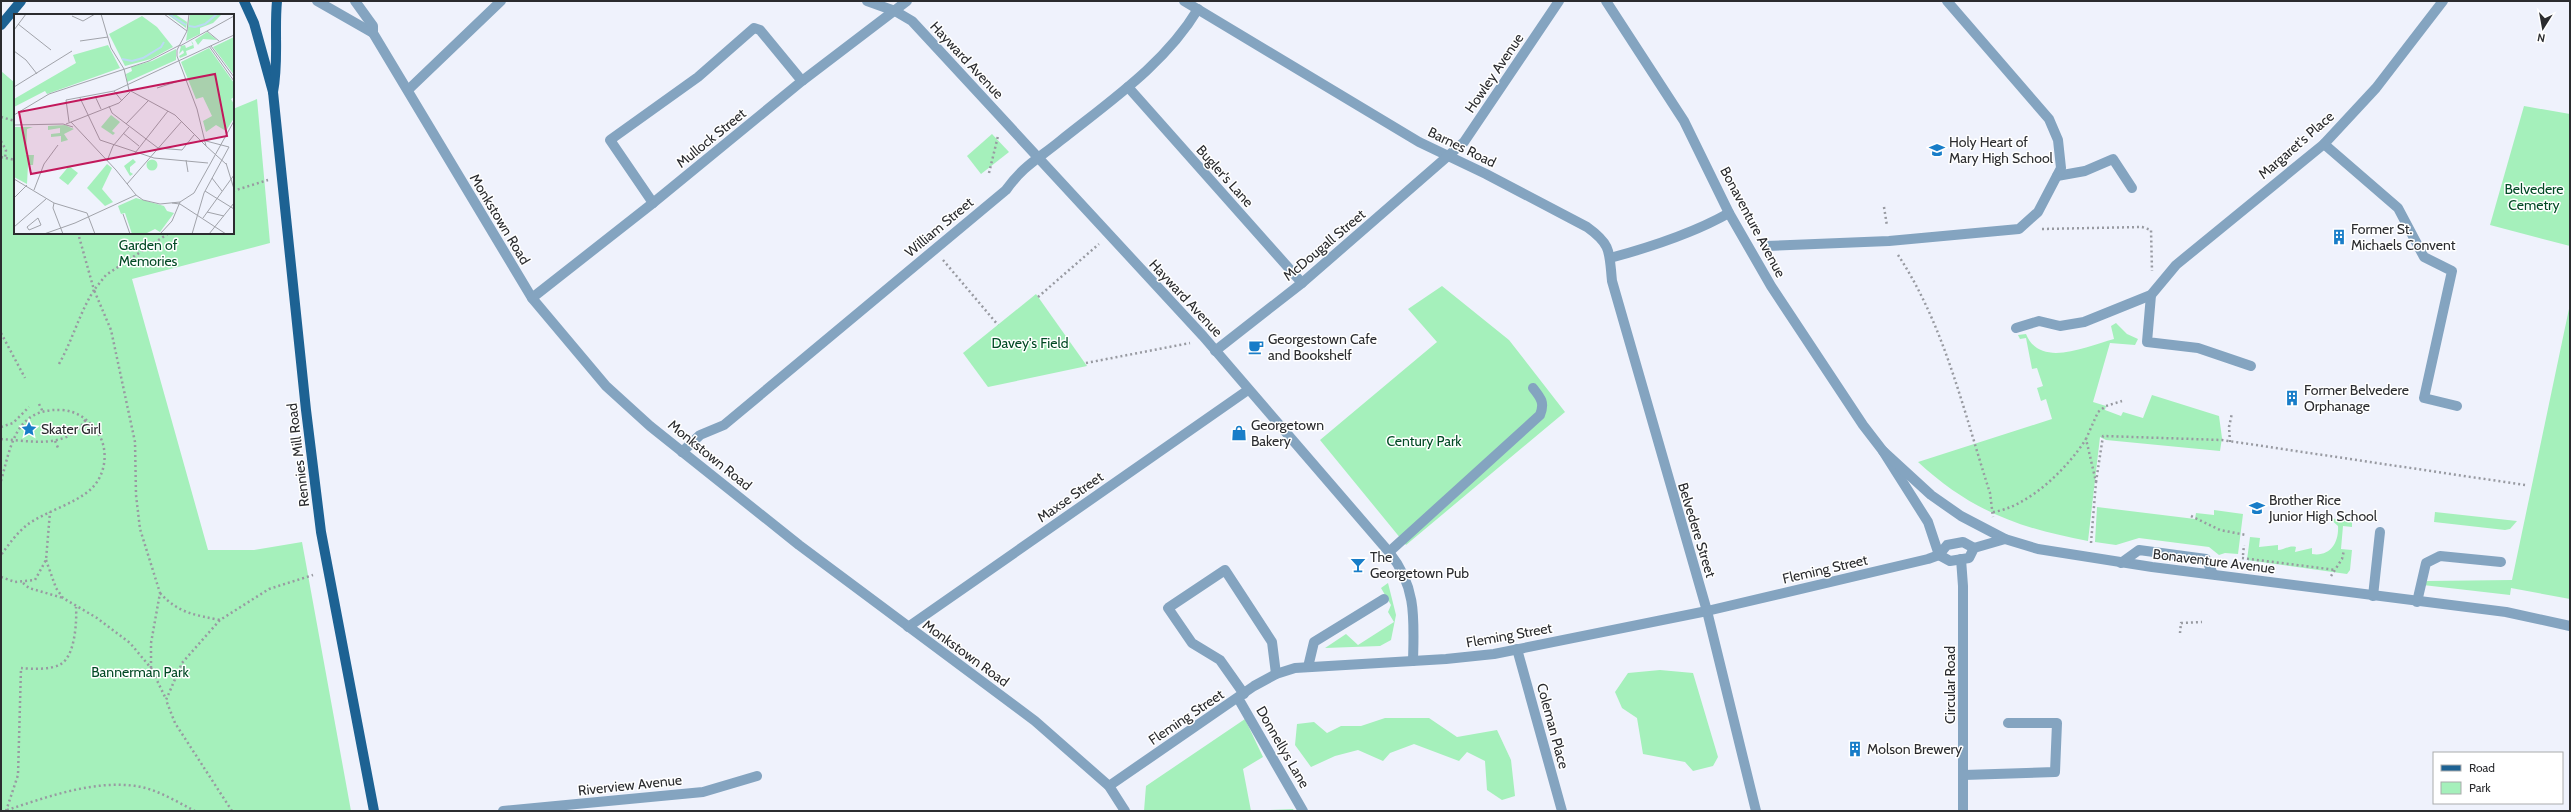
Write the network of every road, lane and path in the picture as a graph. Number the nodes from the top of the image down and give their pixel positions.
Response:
1 (21, 1) edge
2 (244, 1) edge
3 (277, 1) edge
4 (317, 1) edge
5 (355, 1) edge
6 (501, 1) edge
7 (866, 1) edge
8 (907, 1) edge
9 (1184, 1) edge
10 (1559, 1) edge
11 (1606, 1) edge
12 (1947, 1) edge
13 (2443, 1) edge
14 (1198, 9) junction
15 (895, 11) junction
16 (1, 25) edge
17 (373, 33) junction
18 (802, 81) junction
19 (1128, 87) junction
20 (408, 90) junction
21 (273, 92) junction
22 (1, 117) edge
23 (14, 121) edge
24 (998, 136) dead end
25 (1, 141) edge
26 (2324, 144) junction
27 (1, 157) edge
28 (5, 158) junction
29 (1038, 158) junction
30 (1448, 158) junction
31 (14, 160) edge
32 (989, 173) dead end
33 (2057, 176) junction
34 (269, 180) dead end
35 (2132, 188) dead end
36 (234, 190) edge
37 (653, 203) junction
38 (1884, 207) dead end
39 (1729, 213) junction
40 (1887, 226) dead end
41 (2019, 229) junction
42 (78, 234) edge
43 (168, 234) edge
44 (1889, 241) junction
45 (1099, 244) dead end
46 (1766, 246) dead end
47 (942, 258) dead end
48 (1610, 258) junction
49 (1302, 283) junction
50 (94, 290) junction
51 (2152, 295) junction
52 (1038, 297) dead end
53 (532, 298) junction
54 (998, 325) dead end
55 (2016, 328) dead end
56 (1, 333) edge
57 (1191, 343) dead end
58 (1215, 351) junction
59 (1086, 363) dead end
60 (59, 364) dead end
61 (2251, 366) dead end
62 (25, 378) dead end
63 (1533, 388) dead end
64 (1248, 390) junction
65 (2122, 401) dead end
66 (39, 404) dead end
67 (2457, 406) dead end
68 (29, 407) dead end
69 (42, 412) junction
70 (2232, 413) dead end
71 (86, 419) junction
72 (1, 427) edge
73 (1, 439) edge
74 (2086, 439) junction
75 (13, 440) junction
76 (55, 441) junction
77 (2230, 442) junction
78 (59, 450) dead end
79 (1883, 451) junction
80 (682, 452) junction
81 (1, 481) edge
82 (2096, 482) junction
83 (2525, 485) dead end
84 (50, 511) junction
85 (1993, 512) junction
86 (2191, 516) dead end
87 (1992, 518) dead end
88 (2380, 532) dead end
89 (2246, 535) dead end
90 (8, 537) dead end
91 (13, 539) junction
92 (2005, 539) junction
93 (2244, 545) dead end
94 (2091, 547) dead end
95 (1974, 548) junction
96 (2344, 550) dead end
97 (1389, 552) junction
98 (1, 554) edge
99 (1939, 555) junction
100 (46, 560) junction
101 (1961, 560) junction
102 (2501, 562) dead end
103 (2122, 563) junction
104 (2336, 570) junction
105 (2213, 574) junction
106 (313, 575) dead end
107 (1, 577) edge
108 (2330, 577) dead end
109 (23, 582) junction
110 (160, 593) junction
111 (2373, 596) junction
112 (63, 598) junction
113 (1384, 599) dead end
114 (2417, 602) junction
115 (76, 607) junction
116 (1707, 611) junction
117 (220, 620) junction
118 (2202, 622) dead end
119 (2570, 626) edge
120 (908, 628) junction
121 (2180, 633) dead end
122 (1517, 649) junction
123 (1413, 661) junction
124 (1308, 667) junction
125 (151, 668) junction
126 (1276, 674) junction
127 (1241, 696) junction
128 (166, 700) junction
129 (2008, 723) dead end
130 (1964, 775) junction
131 (757, 776) dead end
132 (1109, 786) junction
133 (6, 811) edge
134 (196, 811) edge
135 (232, 811) edge
136 (374, 811) edge
137 (503, 811) edge
138 (1125, 811) edge
139 (1303, 811) edge
140 (1562, 811) edge
141 (1756, 811) edge
142 (1963, 811) edge

1 - 16 main road
2 - 21 main road, Rennies Mill Road
3 - 21 main road, Rennies Mill Road
4 - 17 street, Monkstown Road
5 - 17 street, Monkstown Road
6 - 20 street
7 - 15 street, Hayward Avenue
8 - 15 street, Mullock Street
9 - 14 street, Barnes Road
10 - 30 street, Howley Avenue
11 - 39 street, Bonaventure Avenue
12 - 33 street
13 - 26 street, Margaret's Place
14 - 19 street, William Street
14 - 30 street, Barnes Road
15 - 18 street, Mullock Street
15 - 29 street, Hayward Avenue
17 - 20 street, Monkstown Road
18 - 37 street, Mullock Street
18 - 37 street
19 - 29 street, William Street
19 - 49 street, Bugler's Lane
20 - 53 street, Monkstown Road
21 - 136 main road, Rennies Mill Road
22 - 23 path
24 - 32 path
25 - 28 path
26 - 51 street, Margaret's Place
26 - 67 street
27 - 28 path
28 - 31 path
29 - 58 street, Hayward Avenue
29 - 80 street, William Street
30 - 48 street, Barnes Road
30 - 49 street, McDougall Street
33 - 35 street
33 - 41 street
34 - 36 path
37 - 53 street, Mullock Street
38 - 40 path
39 - 48 street
39 - 79 street, Bonaventure Avenue
41 - 44 street
41 - 51 path
42 - 50 path
43 - 50 path
44 - 46 street
44 - 85 path
45 - 52 path
47 - 54 path
48 - 116 street, Belvedere Street
49 - 58 street, McDougall Street
50 - 60 path
50 - 110 path
51 - 55 street
51 - 61 street
53 - 80 street, Monkstown Road
56 - 62 path
57 - 59 path
58 - 64 street, Hayward Avenue
63 - 97 street
64 - 97 street, Hayward Avenue
64 - 120 street, Maxse Street
65 - 74 path
66 - 69 path
68 - 72 path
69 - 71 path
69 - 75 path
70 - 77 path
71 - 76 path
71 - 84 path
73 - 75 path
74 - 82 path
74 - 85 path
75 - 76 path
75 - 81 path
76 - 78 path
77 - 82 path
77 - 83 path
79 - 92 street, Bonaventure Avenue
79 - 99 street, Bonaventure Avenue
80 - 120 street, Monkstown Road
82 - 94 path
84 - 91 path
84 - 100 path
85 - 87 path
86 - 89 path
88 - 111 street
90 - 91 path
91 - 98 path
92 - 95 street
92 - 103 street, Bonaventure Avenue
93 - 104 path
95 - 99 street, Fleming Street
95 - 101 street
96 - 104 path
97 - 123 street, Hayward Avenue
99 - 101 street, Fleming Street
99 - 116 street, Fleming Street
100 - 109 path
100 - 112 path
101 - 130 street, Circular Road
102 - 114 street
103 - 105 street, Bonaventure Avenue
103 - 105 street
104 - 108 path
105 - 111 street, Bonaventure Avenue
106 - 117 path
107 - 109 path
109 - 112 path
110 - 117 path
110 - 125 path
111 - 114 street, Bonaventure Avenue
112 - 115 path
113 - 124 street
114 - 119 street, Bonaventure Avenue
115 - 125 path
115 - 133 path
116 - 122 street, Fleming Street
116 - 141 street, Belvedere Street
117 - 128 path
118 - 121 path
120 - 132 street, Monkstown Road
122 - 123 street, Fleming Street
122 - 140 street, Coleman Place
123 - 124 street, Fleming Street
124 - 126 street, Fleming Street
125 - 128 path
126 - 127 street, Fleming Street
126 - 127 street, Donnellys Lane
127 - 132 street, Fleming Street
127 - 139 street, Donnellys Lane
128 - 135 path
129 - 130 street
130 - 142 street, Circular Road
131 - 137 street, Riverview Avenue
132 - 138 street, Monkstown Road
133 - 134 path

